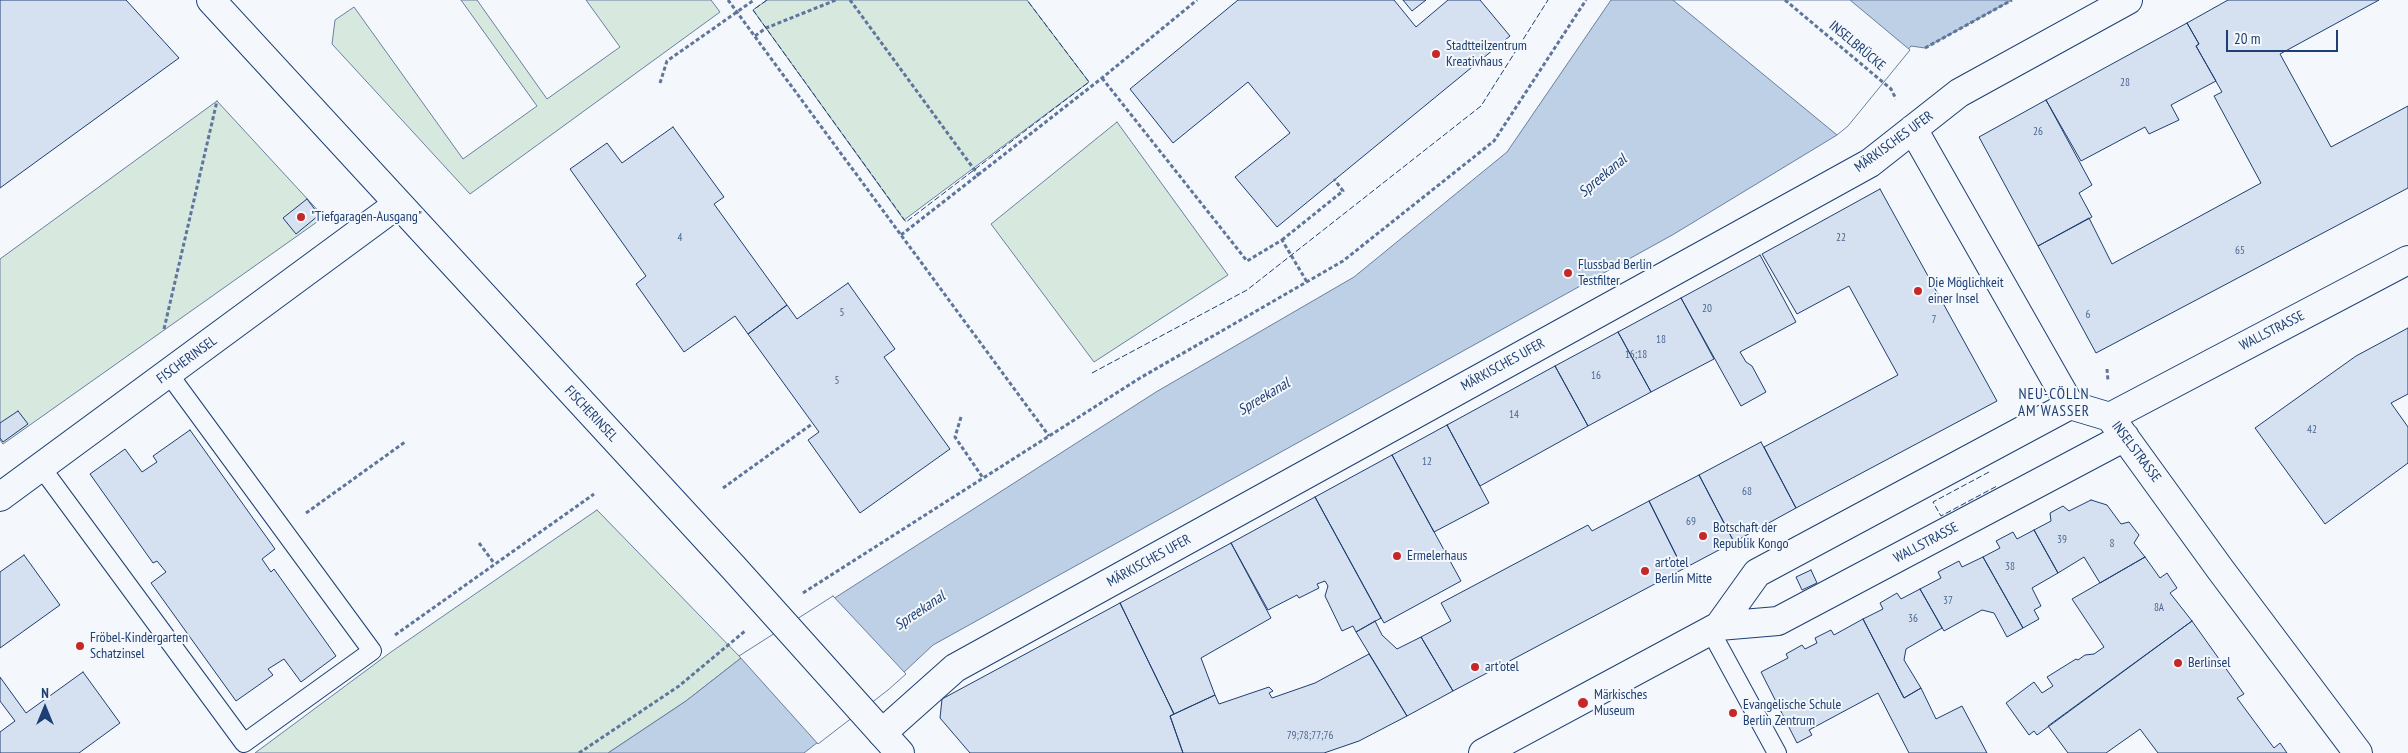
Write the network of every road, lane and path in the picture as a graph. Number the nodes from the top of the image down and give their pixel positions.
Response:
1 (211, 0) edge
2 (728, 0) edge
3 (754, 0) edge
4 (836, 0) edge
5 (850, 0) edge
6 (1197, 0) edge
7 (1586, 0) edge
8 (1786, 0) edge
9 (2012, 0) edge
10 (2128, 0) edge
11 (737, 12) junction
12 (755, 36) junction
13 (1925, 48) dead end
14 (1102, 78) junction
15 (660, 83) dead end
16 (1891, 89) dead end
17 (217, 101) dead end
18 (1913, 128) junction
19 (979, 176) junction
20 (1334, 179) dead end
21 (398, 204) junction
22 (901, 236) junction
23 (1282, 240) junction
24 (2408, 260) edge
25 (1307, 282) junction
26 (164, 328) dead end
27 (168, 373) junction
28 (2070, 405) junction
29 (961, 417) dead end
30 (812, 424) dead end
31 (2118, 427) junction
32 (1049, 436) junction
33 (405, 442) dead end
34 (41, 467) junction
35 (984, 478) junction
36 (723, 488) dead end
37 (594, 494) dead end
38 (0, 497) edge
39 (283, 530) junction
40 (479, 543) dead end
41 (494, 563) junction
42 (811, 587) dead end
43 (1715, 628) junction
44 (734, 638) dead end
45 (372, 651) junction
46 (882, 733) junction
47 (579, 753) edge
48 (900, 753) edge
49 (1483, 753) edge
50 (1777, 753) edge
51 (2358, 753) edge

1 - 21 street, FISCHERINSEL
2 - 11 path
3 - 11 path
4 - 12 path
5 - 19 path
6 - 14 path
7 - 25 path
8 - 16 path, INSELBRÜCKE
9 - 13 path
10 - 18 street, MÄRKISCHES UFER
11 - 12 path
11 - 15 path
12 - 22 path
14 - 19 path
14 - 23 path
17 - 26 path
18 - 28 street
18 - 46 street, MÄRKISCHES UFER
19 - 22 path
20 - 23 path
21 - 27 street, FISCHERINSEL
21 - 46 street, FISCHERINSEL
22 - 32 path
23 - 25 path
24 - 31 street, WALLSTRASSE
25 - 32 path
27 - 34 street, FISCHERINSEL
27 - 39 lane
28 - 31 street, INSELSTRASSE
28 - 43 street, WALLSTRASSE
29 - 35 path
30 - 36 path
31 - 43 street, WALLSTRASSE
31 - 51 street, INSELSTRASSE
32 - 35 path
33 - 39 path
34 - 38 street, FISCHERINSEL
34 - 45 lane
35 - 42 path
37 - 41 path
39 - 45 lane
40 - 41 path
41 - 45 path
43 - 49 street, WALLSTRASSE
43 - 50 lane
44 - 47 path
46 - 48 street, FISCHERINSEL

